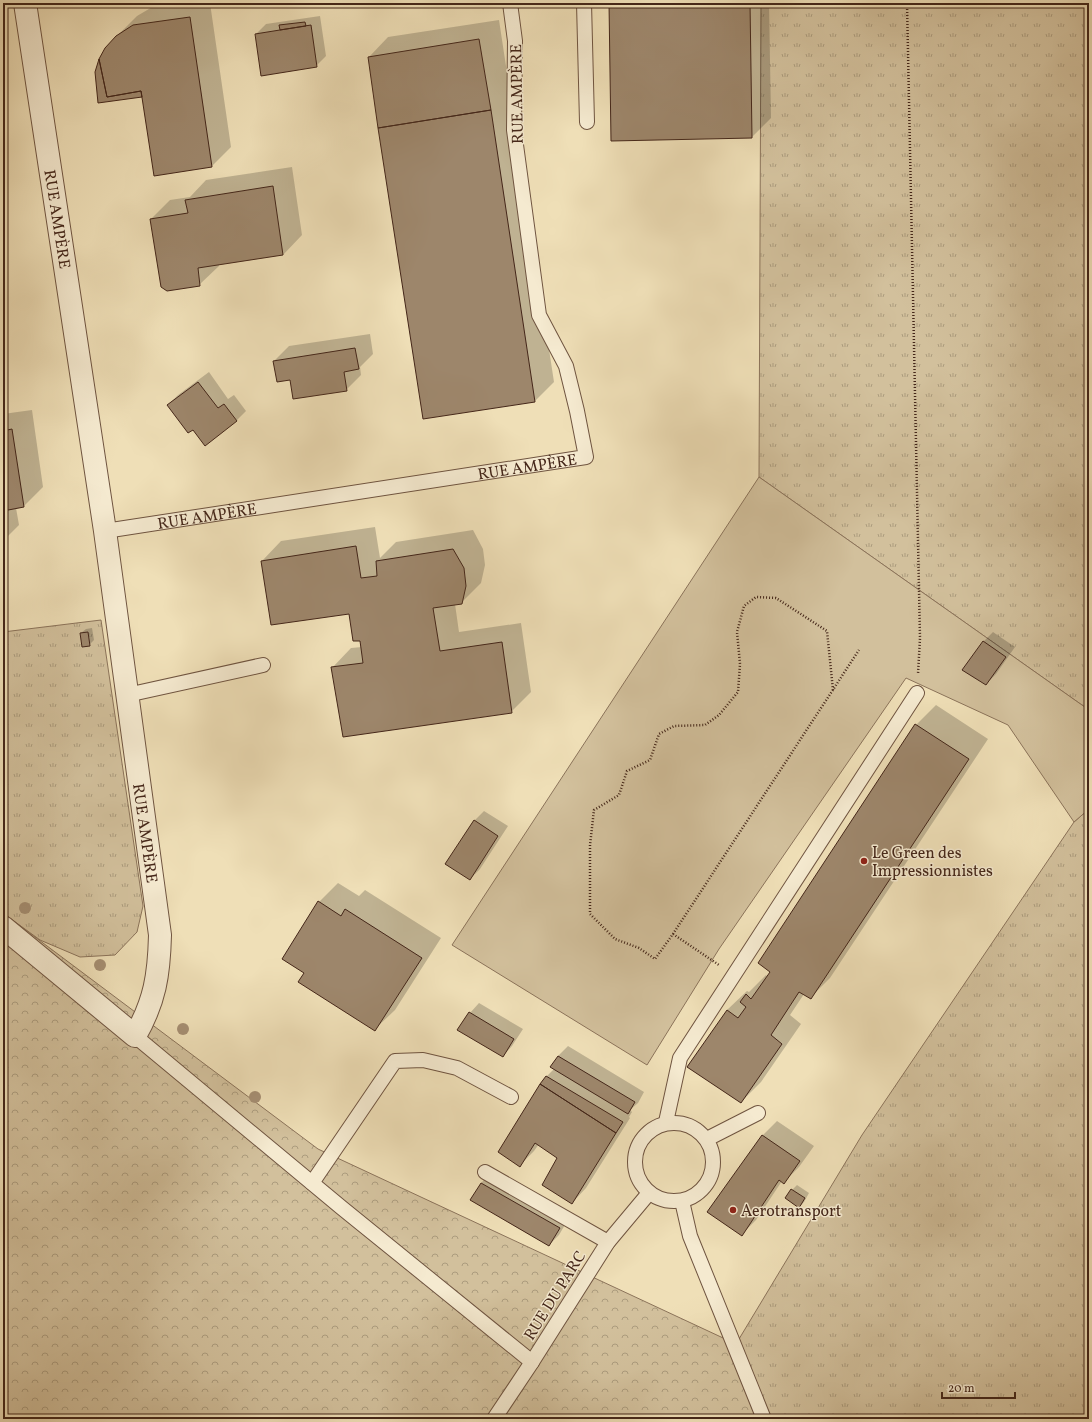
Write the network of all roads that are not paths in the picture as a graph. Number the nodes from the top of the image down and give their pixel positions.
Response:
1 (25, 3) edge
2 (510, 3) edge
3 (584, 3) edge
4 (587, 122) dead end
5 (105, 531) junction
6 (263, 665) dead end
7 (917, 693) road end
8 (127, 695) junction
9 (3, 927) edge
10 (134, 1036) junction
11 (511, 1097) dead end
12 (758, 1113) dead end
13 (666, 1122) junction
14 (707, 1139) junction
15 (485, 1172) dead end
16 (312, 1183) junction
17 (649, 1193) junction
18 (682, 1201) junction
19 (608, 1242) junction
20 (532, 1362) junction
21 (494, 1419) edge
22 (764, 1419) edge

1 - 5 street, RUE AMPÈRE
2 - 5 lane, RUE AMPÈRE
3 - 4 lane
5 - 8 street, RUE AMPÈRE
6 - 8 lane
7 - 13 lane
8 - 10 street, RUE AMPÈRE
9 - 10 street
10 - 16 lane
11 - 16 lane
12 - 14 lane
13 - 14 lane
13 - 17 lane
14 - 18 lane
15 - 19 lane
16 - 20 lane
17 - 18 lane
17 - 19 lane, RUE DU PARC
18 - 22 lane
19 - 20 lane, RUE DU PARC
20 - 21 lane, RUE DU PARC

